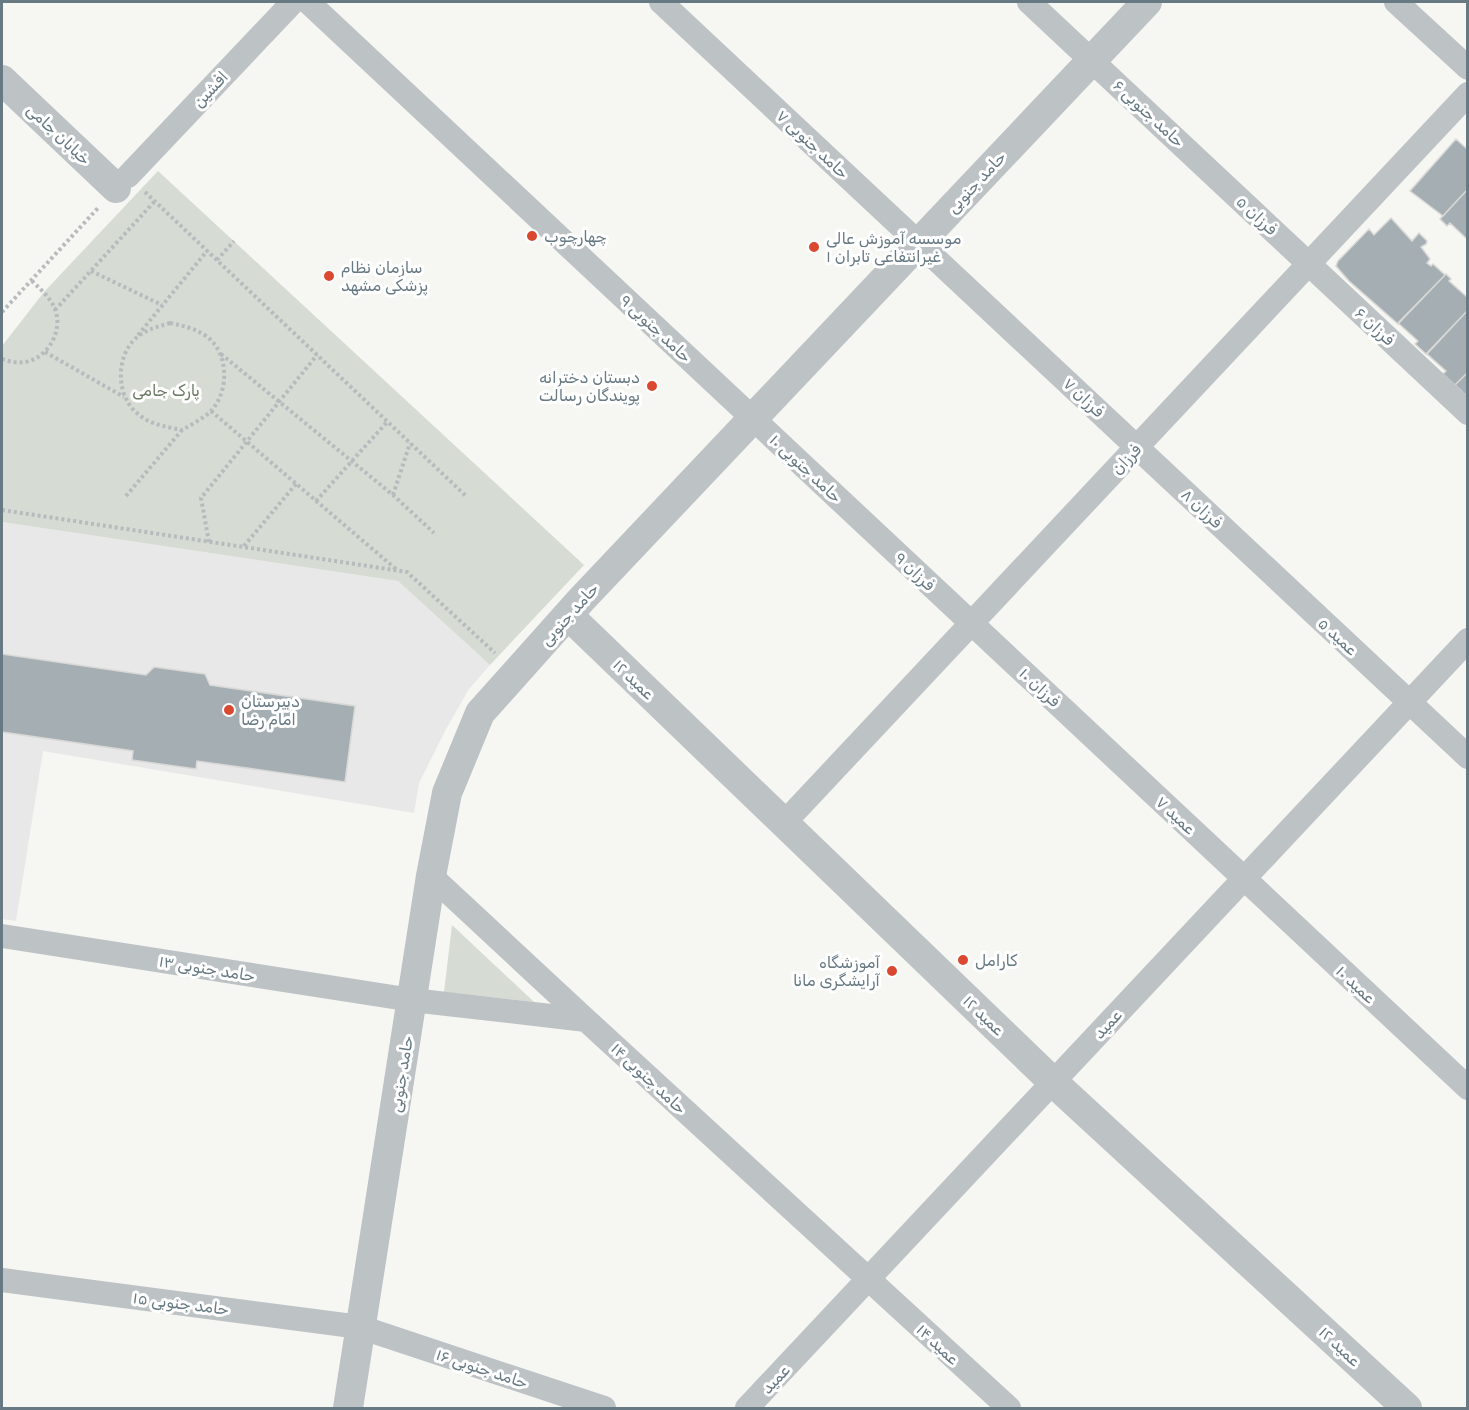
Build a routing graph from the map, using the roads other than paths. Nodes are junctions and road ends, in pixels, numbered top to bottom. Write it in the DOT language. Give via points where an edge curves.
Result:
graph roads {
  1 [pos="293,2"];
  2 [pos="308,2"];
  3 [pos="662,2"];
  4 [pos="1029,2"];
  5 [pos="1147,2"];
  6 [pos="1396,2"];
  7 [pos="1092,60"];
  8 [pos="1467,68"];
  9 [pos="2,80"];
  10 [pos="1467,94"];
  11 [pos="1205,167"];
  12 [pos="122,182"];
  13 [pos="919,243"];
  14 [pos="1308,263"];
  15 [pos="1031,348"];
  16 [pos="1467,413"];
  17 [pos="753,419"];
  18 [pos="1137,447"];
  19 [pos="859,518"];
  20 [pos="1267,569"];
  21 [pos="568,615"];
  22 [pos="971,624"];
  23 [pos="1467,640"];
  24 [pos="1409,703"];
  25 [pos="1108,752"];
  26 [pos="1467,757"];
  27 [pos="784,823"];
  28 [pos="431,876"];
  29 [pos="1244,879"];
  30 [pos="2,936"];
  31 [pos="412,1000"];
  32 [pos="586,1020"];
  33 [pos="1053,1082"];
  34 [pos="1467,1088"];
  35 [pos="868,1279"];
  36 [pos="2,1280"];
  37 [pos="360,1327"];
  38 [pos="348,1408"];
  39 [pos="604,1408"];
  40 [pos="747,1408"];
  41 [pos="1009,1408"];
  42 [pos="1407,1408"];
  1 -- 12 [label="street, افشین"];
  2 -- 17 [label="street, حامد جنوبی ۹"];
  3 -- 13 [label="street, حامد جنوبی ۷"];
  4 -- 7 [label="street, حامد جنوبی ۶"];
  5 -- 7 [label="street, حامد جنوبی"];
  6 -- 8 [label="street"];
  7 -- 11 [label="street, حامد جنوبی ۶"];
  7 -- 13 [label="street, حامد جنوبی"];
  9 -- 12 [label="street, خیابان جامی"];
  10 -- 14 [label="street, فرزان"];
  11 -- 14 [label="street, فرزان ۵"];
  13 -- 15 [label="street, حامد جنوبی ۷"];
  13 -- 17 [label="street, حامد جنوبی"];
  14 -- 16 [label="street, فرزان ۶"];
  14 -- 18 [label="street, فرزان"];
  15 -- 18 [label="street, فرزان ۷"];
  17 -- 19 [label="street, حامد جنوبی ۱۰"];
  17 -- 21 [label="street, حامد جنوبی"];
  18 -- 20 [label="street, فرزان ۸"];
  18 -- 22 [label="street, فرزان"];
  19 -- 22 [label="street, فرزان ۹"];
  20 -- 24 [label="street, عمید ۵"];
  21 -- 27 [label="street, عمید ۱۲"];
  21 -- 28 [label="street, حامد جنوبی" via="480,713 447,793"];
  22 -- 25 [label="street, فرزان ۱۰"];
  22 -- 27 [label="street, فرزان"];
  23 -- 24 [label="street, عمید"];
  24 -- 26 [label="street, عمید ۵"];
  24 -- 29 [label="street, عمید"];
  25 -- 29 [label="street, عمید ۷"];
  27 -- 33 [label="street, عمید ۱۲"];
  28 -- 31 [label="street, حامد جنوبی"];
  28 -- 32 [label="street, حامد جنوبی ۱۴"];
  29 -- 33 [label="street, عمید"];
  29 -- 34 [label="street, عمید ۱۰"];
  30 -- 31 [label="street, حامد جنوبی ۱۳"];
  31 -- 32 [label="street, حامد جنوبی ۱۳"];
  31 -- 37 [label="street, حامد جنوبی"];
  32 -- 35 [label="street, حامد جنوبی ۱۴"];
  33 -- 35 [label="street, عمید"];
  33 -- 42 [label="street, عمید ۱۲"];
  35 -- 40 [label="street, عمید"];
  35 -- 41 [label="street, عمید ۱۴"];
  36 -- 37 [label="street, حامد جنوبی ۱۵"];
  37 -- 38 [label="street, حامد جنوبی"];
  37 -- 39 [label="street, حامد جنوبی ۱۶"];
}
